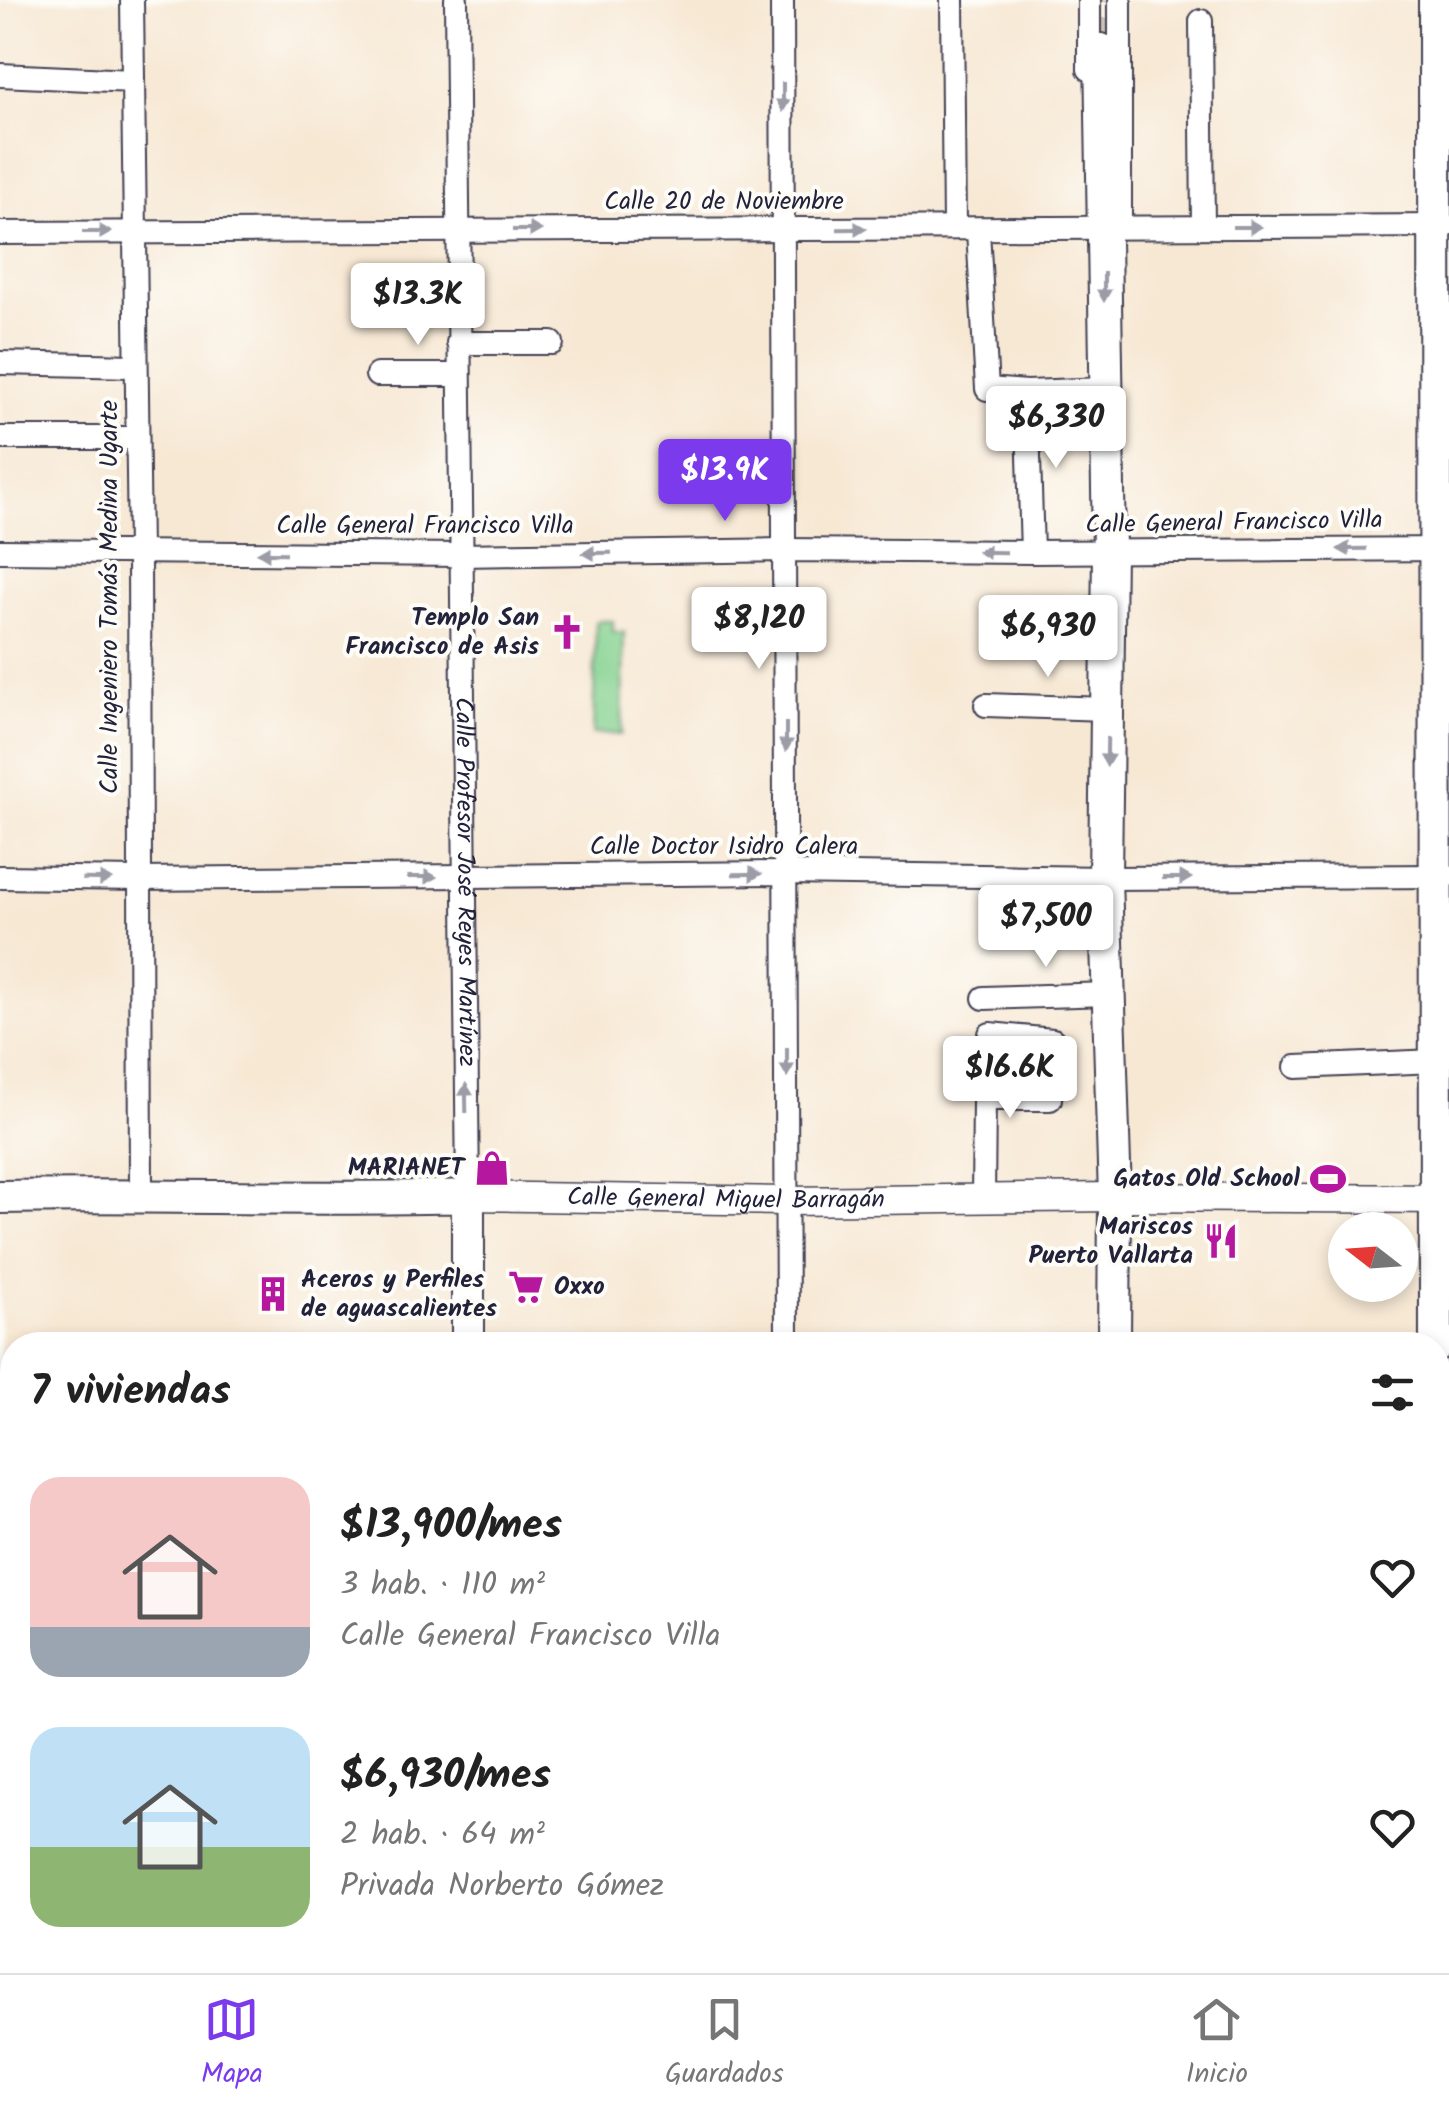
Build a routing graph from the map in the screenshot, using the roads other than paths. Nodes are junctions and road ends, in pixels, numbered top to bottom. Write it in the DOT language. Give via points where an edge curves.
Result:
graph roads {
  1 [pos="132,0"];
  2 [pos="456,0"];
  3 [pos="782,0"];
  4 [pos="952,0"];
  5 [pos="1089,0"];
  6 [pos="1120,0"];
  7 [pos="1434,0"];
  8 [pos="1201,21"];
  9 [pos="1100,50"];
  10 [pos="0,74"];
  11 [pos="133,80"];
  12 [pos="1442,226"];
  13 [pos="1105,227"];
  14 [pos="1203,227"];
  15 [pos="966,229"];
  16 [pos="458,230"];
  17 [pos="784,230"];
  18 [pos="0,232"];
  19 [pos="135,232"];
  20 [pos="458,342"];
  21 [pos="552,343"];
  22 [pos="0,364"];
  23 [pos="136,366"];
  24 [pos="377,374"];
  25 [pos="458,374"];
  26 [pos="1105,390"];
  27 [pos="1027,392"];
  28 [pos="0,438"];
  29 [pos="136,438"];
  30 [pos="1442,549"];
  31 [pos="785,550"];
  32 [pos="0,552"];
  33 [pos="140,552"];
  34 [pos="1032,552"];
  35 [pos="1109,552"];
  36 [pos="460,556"];
  37 [pos="986,705"];
  38 [pos="1107,708"];
  39 [pos="786,873"];
  40 [pos="462,876"];
  41 [pos="1442,876"];
  42 [pos="0,877"];
  43 [pos="1106,878"];
  44 [pos="139,879"];
  45 [pos="1109,994"];
  46 [pos="984,998"];
  47 [pos="1436,1061"];
  48 [pos="1296,1068"];
  49 [pos="984,1098"];
  50 [pos="141,1194"];
  51 [pos="0,1196"];
  52 [pos="468,1196"];
  53 [pos="1115,1196"];
  54 [pos="983,1199"];
  55 [pos="1442,1199"];
  56 [pos="788,1201"];
  57 [pos="468,1332"];
  58 [pos="787,1332"];
  59 [pos="1114,1332"];
  60 [pos="1437,1332"];
  1 -- 11 [label="street, Calle Ingeniero Tomás Medina Ugarte"];
  2 -- 16 [label="street, Calle Profesor José Reyes Martínez"];
  3 -- 17 [label="street, one-way"];
  4 -- 15 [label="street"];
  5 -- 13 [label="street"];
  6 -- 13 [label="street"];
  7 -- 12 [label="main road"];
  8 -- 14 [label="street"];
  9 -- 13 [label="main road"];
  10 -- 11 [label="street"];
  11 -- 19 [label="street, Calle Ingeniero Tomás Medina Ugarte"];
  14 -- 12 [label="street, Calle 20 de Noviembre, one-way"];
  12 -- 30 [label="main road"];
  13 -- 14 [label="street, Calle 20 de Noviembre"];
  13 -- 15 [label="street, Calle 20 de Noviembre"];
  13 -- 26 [label="main road, one-way"];
  17 -- 15 [label="street, Calle 20 de Noviembre, one-way"];
  15 -- 27 [label="street" via="984,384 993,392"];
  16 -- 17 [label="street, Calle 20 de Noviembre, one-way"];
  16 -- 19 [label="street, Calle 20 de Noviembre"];
  16 -- 20 [label="street, Calle Profesor José Reyes Martínez"];
  17 -- 31 [label="street"];
  18 -- 19 [label="street, Calle 20 de Noviembre, one-way"];
  19 -- 23 [label="street, Calle Ingeniero Tomás Medina Ugarte"];
  20 -- 21 [label="street"];
  20 -- 25 [label="street, Calle Profesor José Reyes Martínez"];
  22 -- 23 [label="street"];
  23 -- 29 [label="street, Calle Ingeniero Tomás Medina Ugarte"];
  24 -- 25 [label="street"];
  25 -- 36 [label="street, Calle Profesor José Reyes Martínez"];
  26 -- 27 [label="street"];
  26 -- 35 [label="main road"];
  27 -- 34 [label="street"];
  28 -- 29 [label="street"];
  29 -- 33 [label="street, Calle Ingeniero Tomás Medina Ugarte"];
  30 -- 35 [label="street, Calle General Francisco Villa, one-way"];
  30 -- 41 [label="main road"];
  34 -- 31 [label="street, Calle General Francisco Villa, one-way"];
  31 -- 36 [label="street, Calle General Francisco Villa, one-way"];
  31 -- 39 [label="street, one-way"];
  32 -- 33 [label="street, Calle General Francisco Villa"];
  36 -- 33 [label="street, Calle General Francisco Villa, one-way"];
  33 -- 44 [label="street, Calle Ingeniero Tomás Medina Ugarte"];
  34 -- 35 [label="street, Calle General Francisco Villa"];
  35 -- 38 [label="main road"];
  36 -- 40 [label="street, Calle Profesor José Reyes Martínez"];
  37 -- 38 [label="street"];
  38 -- 43 [label="main road, one-way"];
  40 -- 39 [label="street, Calle Doctor Isidro Calera, one-way"];
  39 -- 43 [label="street, Calle Doctor Isidro Calera"];
  39 -- 56 [label="street, one-way"];
  44 -- 40 [label="street, Calle Doctor Isidro Calera, one-way"];
  52 -- 40 [label="street, Calle Profesor José Reyes Martínez, one-way"];
  43 -- 41 [label="street, Calle Doctor Isidro Calera, one-way"];
  41 -- 47 [label="main road"];
  42 -- 44 [label="street, Calle Doctor Isidro Calera, one-way"];
  43 -- 45 [label="main road"];
  44 -- 50 [label="street, Calle Ingeniero Tomás Medina Ugarte"];
  45 -- 46 [label="street"];
  45 -- 53 [label="main road"];
  47 -- 48 [label="street"];
  47 -- 55 [label="main road"];
  49 -- 54 [label="street"];
  50 -- 51 [label="main road, Calle General Miguel Barragán"];
  50 -- 52 [label="main road, Calle General Miguel Barragán"];
  52 -- 56 [label="street, Calle General Miguel Barragán"];
  52 -- 57 [label="main road, Calle Profesor José Reyes Martínez"];
  53 -- 54 [label="street, Calle General Miguel Barragán"];
  53 -- 55 [label="street, Calle General Miguel Barragán"];
  53 -- 59 [label="main road"];
  54 -- 56 [label="street, Calle General Miguel Barragán"];
  55 -- 60 [label="main road"];
  56 -- 58 [label="street"];
}
